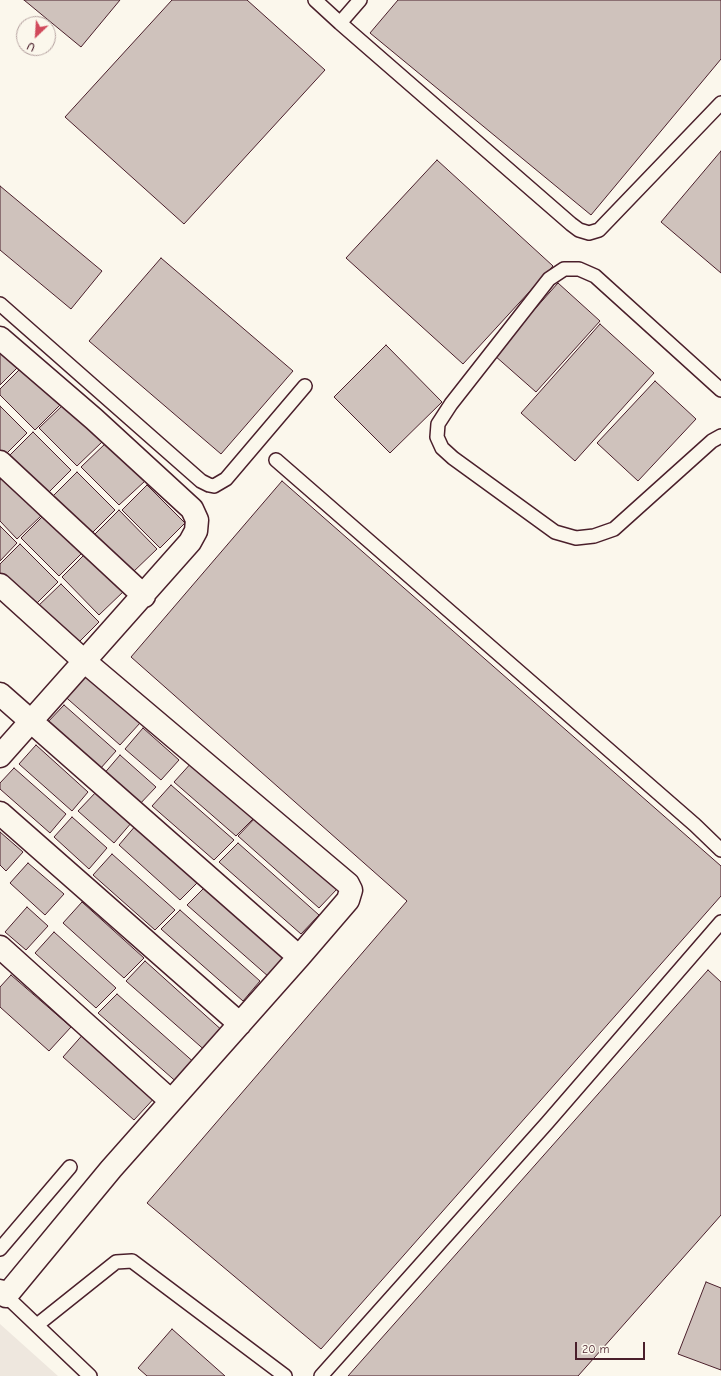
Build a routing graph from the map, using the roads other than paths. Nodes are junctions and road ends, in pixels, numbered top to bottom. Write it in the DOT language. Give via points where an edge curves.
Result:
graph roads {
  1 [pos="315,0"];
  2 [pos="360,0"];
  3 [pos="340,23"];
  4 [pos="721,103"];
  5 [pos="0,304"];
  6 [pos="0,338"];
  7 [pos="305,386"];
  8 [pos="721,390"];
  9 [pos="721,436"];
  10 [pos="276,460"];
  11 [pos="0,462"];
  12 [pos="0,585"];
  13 [pos="144,596"];
  14 [pos="83,660"];
  15 [pos="0,694"];
  16 [pos="31,721"];
  17 [pos="0,756"];
  18 [pos="0,813"];
  19 [pos="721,850"];
  20 [pos="721,922"];
  21 [pos="0,947"];
  22 [pos="299,957"];
  23 [pos="240,1024"];
  24 [pos="171,1101"];
  25 [pos="70,1167"];
  26 [pos="2,1242"];
  27 [pos="3,1294"];
  28 [pos="37,1325"];
  29 [pos="90,1376"];
  30 [pos="285,1376"];
  31 [pos="320,1376"];
  1 -- 3 [label="lane"];
  2 -- 3 [label="lane"];
  3 -- 4 [label="lane" via="571,224 589,233 599,230"];
  5 -- 7 [label="lane" via="209,485 214,486 226,479"];
  6 -- 13 [label="street" via="94,419 192,509 197,520 196,531 190,542"];
  8 -- 9 [label="lane" via="594,276 579,269 564,269 549,279 451,404 438,424 437,437 442,448 453,458 555,532 576,538 594,536 614,528 712,441"];
  10 -- 19 [label="lane"];
  11 -- 13 [label="street"];
  12 -- 14 [label="street"];
  13 -- 14 [label="street"];
  14 -- 16 [label="street"];
  14 -- 22 [label="street" via="348,884 351,890 348,900"];
  15 -- 16 [label="street"];
  16 -- 17 [label="street"];
  16 -- 22 [label="street"];
  18 -- 23 [label="street"];
  20 -- 31 [label="lane" via="542,1129"];
  21 -- 24 [label="street"];
  22 -- 23 [label="street"];
  23 -- 24 [label="street"];
  24 -- 27 [label="street"];
  25 -- 26 [label="lane"];
  27 -- 28 [label="lane"];
  28 -- 29 [label="lane"];
  28 -- 30 [label="lane" via="116,1262 132,1261"];
}
